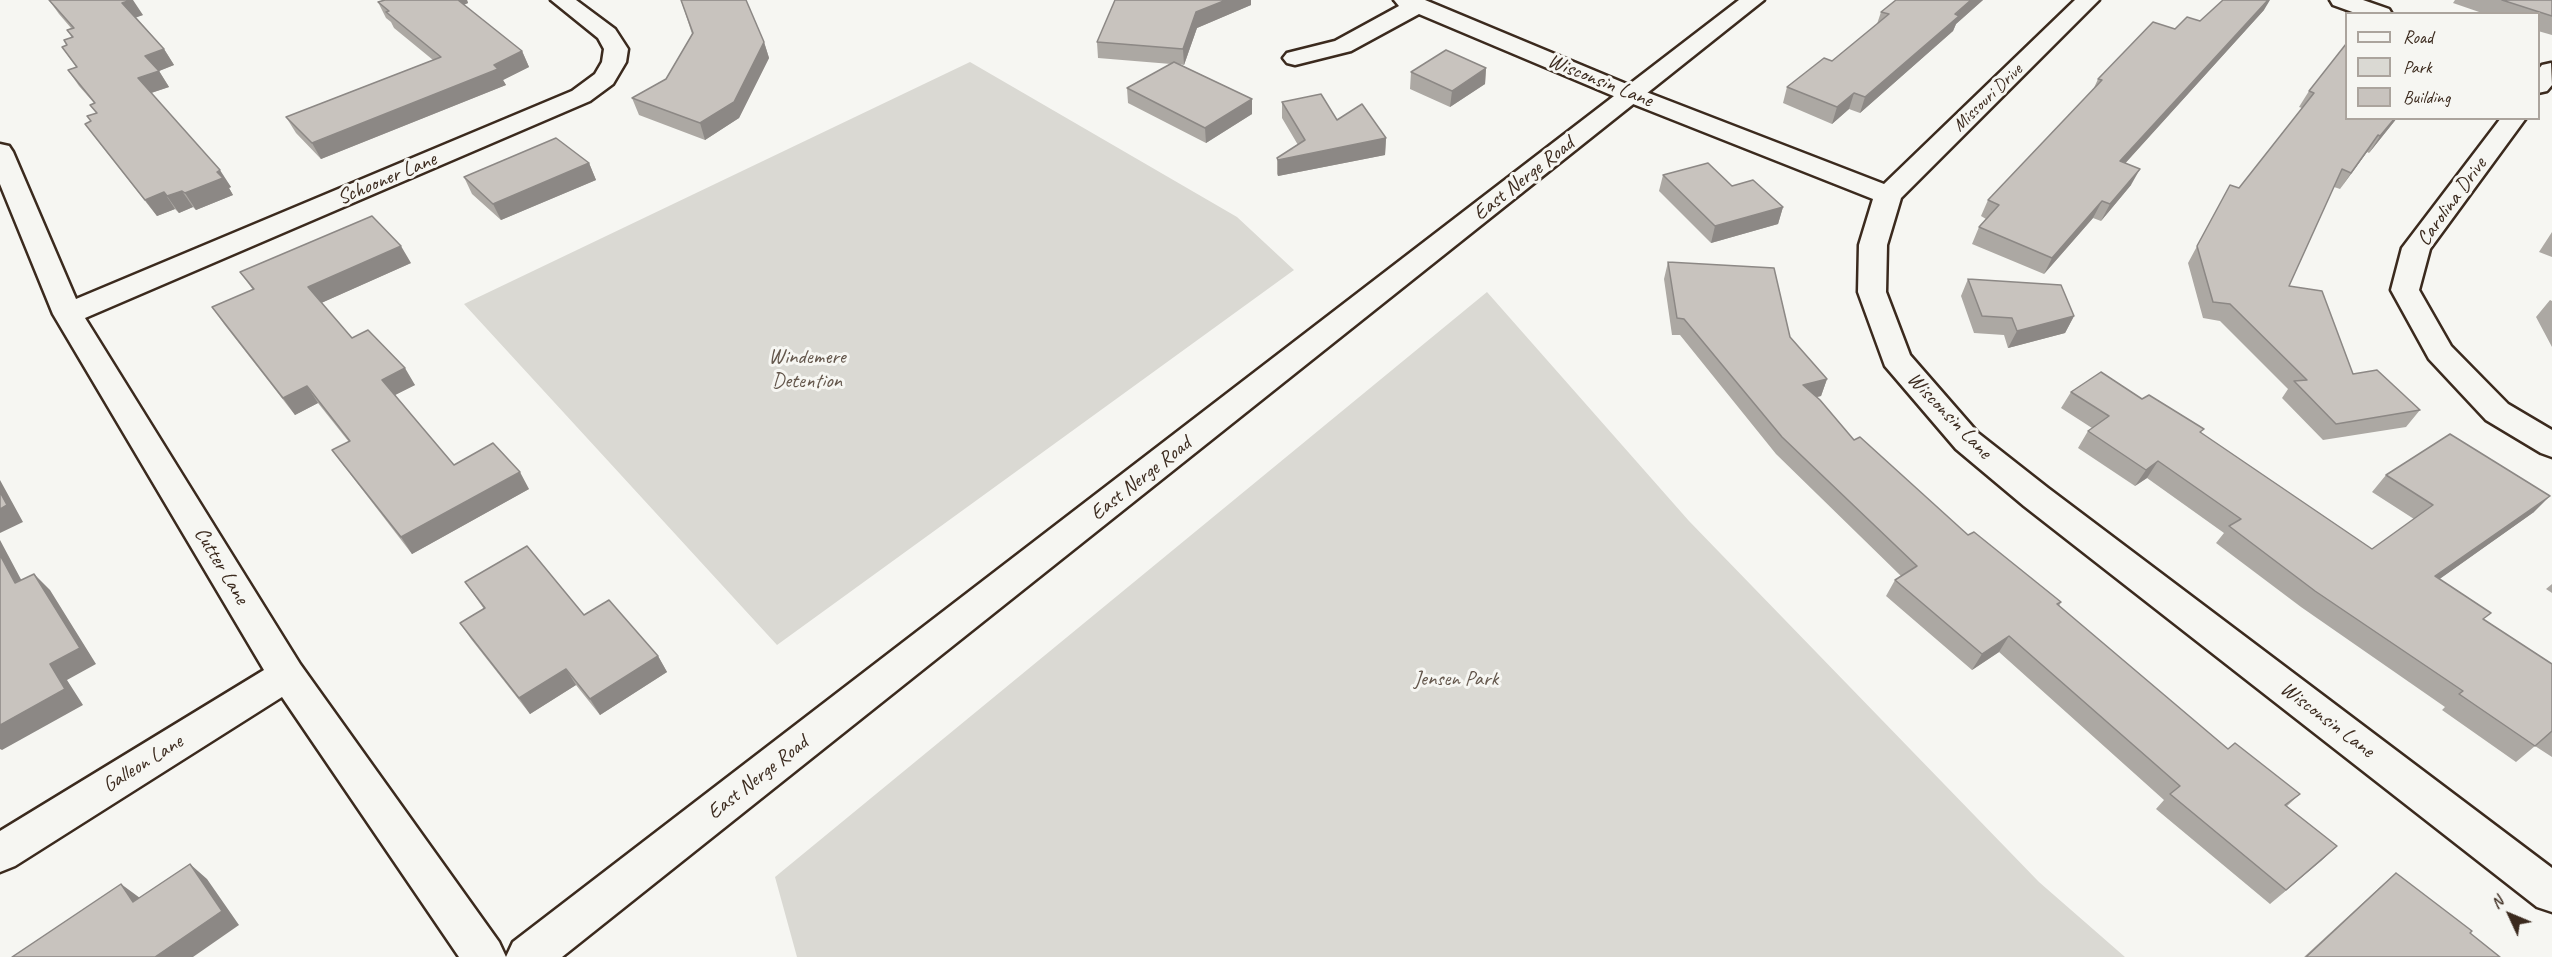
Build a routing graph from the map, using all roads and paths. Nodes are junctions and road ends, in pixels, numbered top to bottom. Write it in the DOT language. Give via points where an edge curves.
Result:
graph roads {
  1 [pos="562,0"];
  2 [pos="1753,0"];
  3 [pos="2088,0"];
  4 [pos="2341,0"];
  5 [pos="1410,3"];
  6 [pos="2375,12"];
  7 [pos="1295,58"];
  8 [pos="1632,95"];
  9 [pos="2512,120"];
  10 [pos="0,152"];
  11 [pos="1888,195"];
  12 [pos="68,314"];
  13 [pos="2552,445"];
  14 [pos="287,675"];
  15 [pos="0,853"];
  16 [pos="2552,893"];
  17 [pos="484,957"];
  18 [pos="528,957"];
  1 -- 12 [label="street, Schooner Lane" via="607,34 616,49 604,79 580,96"];
  2 -- 8 [label="street, East Nerge Road"];
  3 -- 11 [label="street, Missouri Drive"];
  4 -- 6 [label="street"];
  5 -- 7 [label="street" via="1343,46"];
  5 -- 8 [label="street, Wisconsin Lane"];
  8 -- 11 [label="street, Wisconsin Lane"];
  8 -- 18 [label="street, East Nerge Road"];
  9 -- 13 [label="street, Carolina Drive" via="2416,248 2405,290 2440,352 2498,412"];
  10 -- 12 [label="street, Cutter Lane"];
  11 -- 16 [label="street, Wisconsin Lane" via="1874,245 1872,292 1896,359 1967,441"];
  12 -- 14 [label="street, Cutter Lane"];
  14 -- 15 [label="street, Galleon Lane"];
  14 -- 17 [label="street, Cutter Lane"];
}
